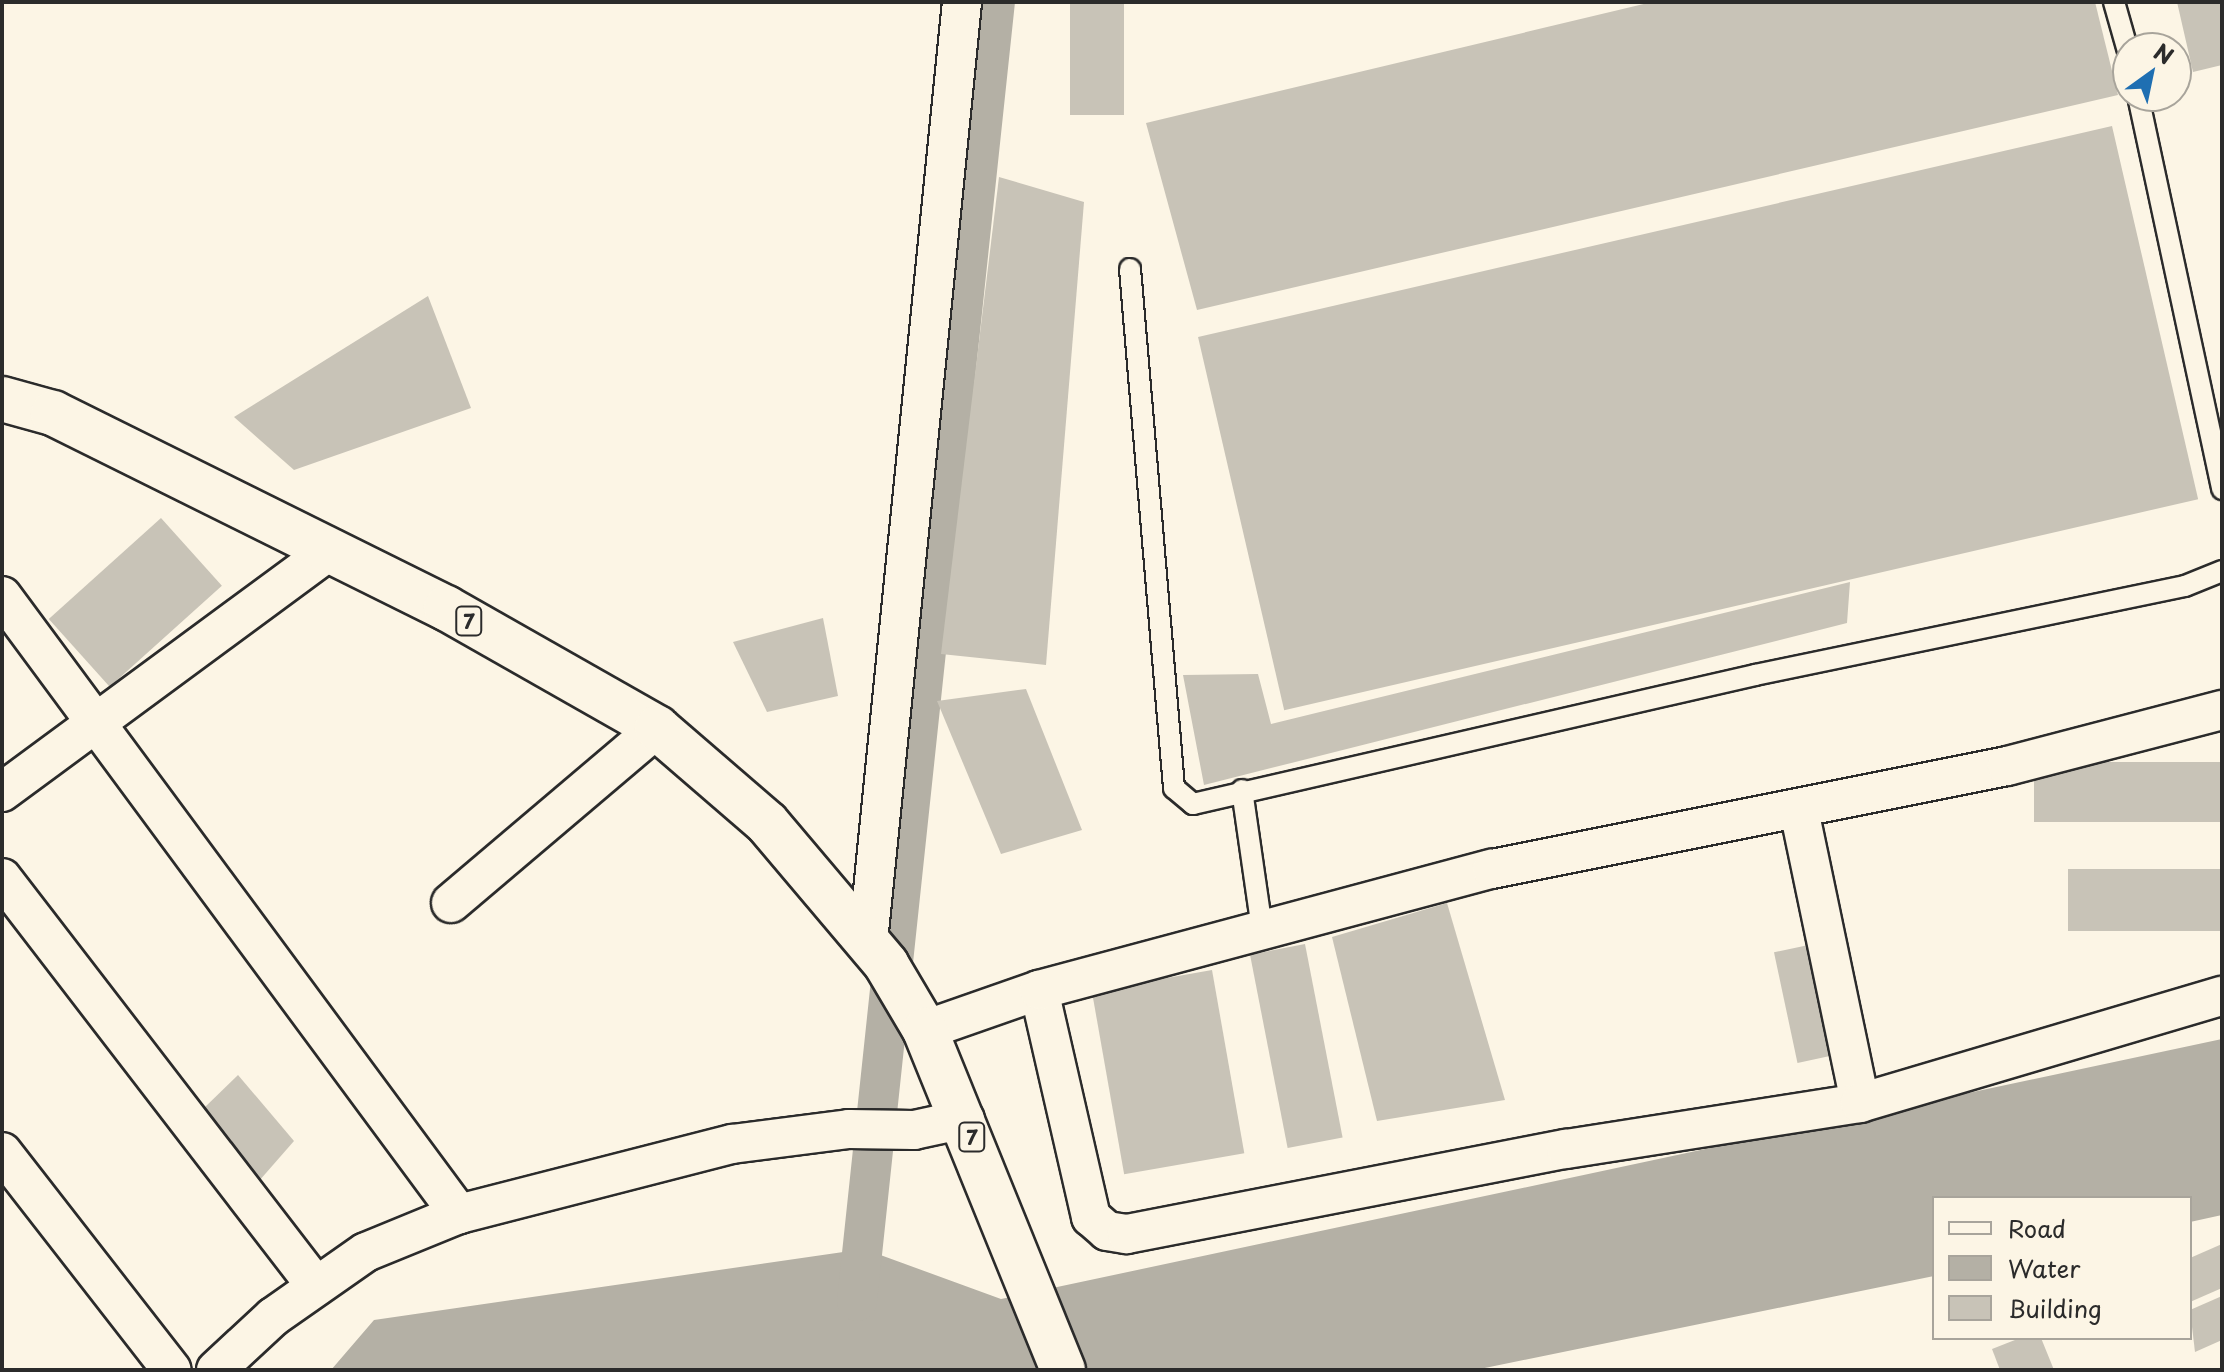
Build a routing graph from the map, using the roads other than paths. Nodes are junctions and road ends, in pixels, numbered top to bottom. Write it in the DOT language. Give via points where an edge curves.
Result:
graph roads {
  1 [pos="962,2"];
  2 [pos="2114,2"];
  3 [pos="2123,32"];
  4 [pos="2141,112"];
  5 [pos="1130,269"];
  6 [pos="2,399"];
  7 [pos="2222,489"];
  8 [pos="332,549"];
  9 [pos="2222,571"];
  10 [pos="2,596"];
  11 [pos="2222,710"];
  12 [pos="91,724"];
  13 [pos="657,728"];
  14 [pos="1242,790"];
  15 [pos="2,792"];
  16 [pos="1799,810"];
  17 [pos="2,878"];
  18 [pos="451,903"];
  19 [pos="1262,929"];
  20 [pos="868,941"];
  21 [pos="1039,990"];
  22 [pos="2222,996"];
  23 [pos="922,1027"];
  24 [pos="1860,1103"];
  25 [pos="965,1119"];
  26 [pos="2,1152"];
  27 [pos="459,1214"];
  28 [pos="316,1286"];
  29 [pos="172,1370"];
  30 [pos="216,1370"];
  31 [pos="1063,1370"];
  1 -- 20 [label="street"];
  2 -- 3 [label="lane"];
  4 -- 7 [label="lane"];
  5 -- 14 [label="lane" via="1174,788 1193,804"];
  6 -- 8 [label="highway, 7" via="53,413"];
  8 -- 12 [label="street"];
  8 -- 13 [label="highway, 7"];
  9 -- 14 [label="lane" via="2185,586"];
  10 -- 12 [label="street"];
  11 -- 16 [label="street" via="2007,766"];
  12 -- 15 [label="street"];
  12 -- 27 [label="street"];
  13 -- 18 [label="street"];
  13 -- 20 [label="highway, 7" via="767,823"];
  14 -- 19 [label="lane"];
  16 -- 19 [label="street" via="1492,869"];
  16 -- 24 [label="street"];
  17 -- 28 [label="street"];
  19 -- 21 [label="street"];
  20 -- 23 [label="highway, 7"];
  21 -- 23 [label="street"];
  21 -- 24 [label="street" via="1091,1217 1107,1231 1127,1234 1566,1149"];
  22 -- 24 [label="street"];
  23 -- 25 [label="highway, 7"];
  25 -- 27 [label="street" via="732,1144"];
  25 -- 31 [label="highway, 7"];
  26 -- 29 [label="street"];
  27 -- 28 [label="street" via="366,1252"];
  28 -- 30 [label="street"];
}
